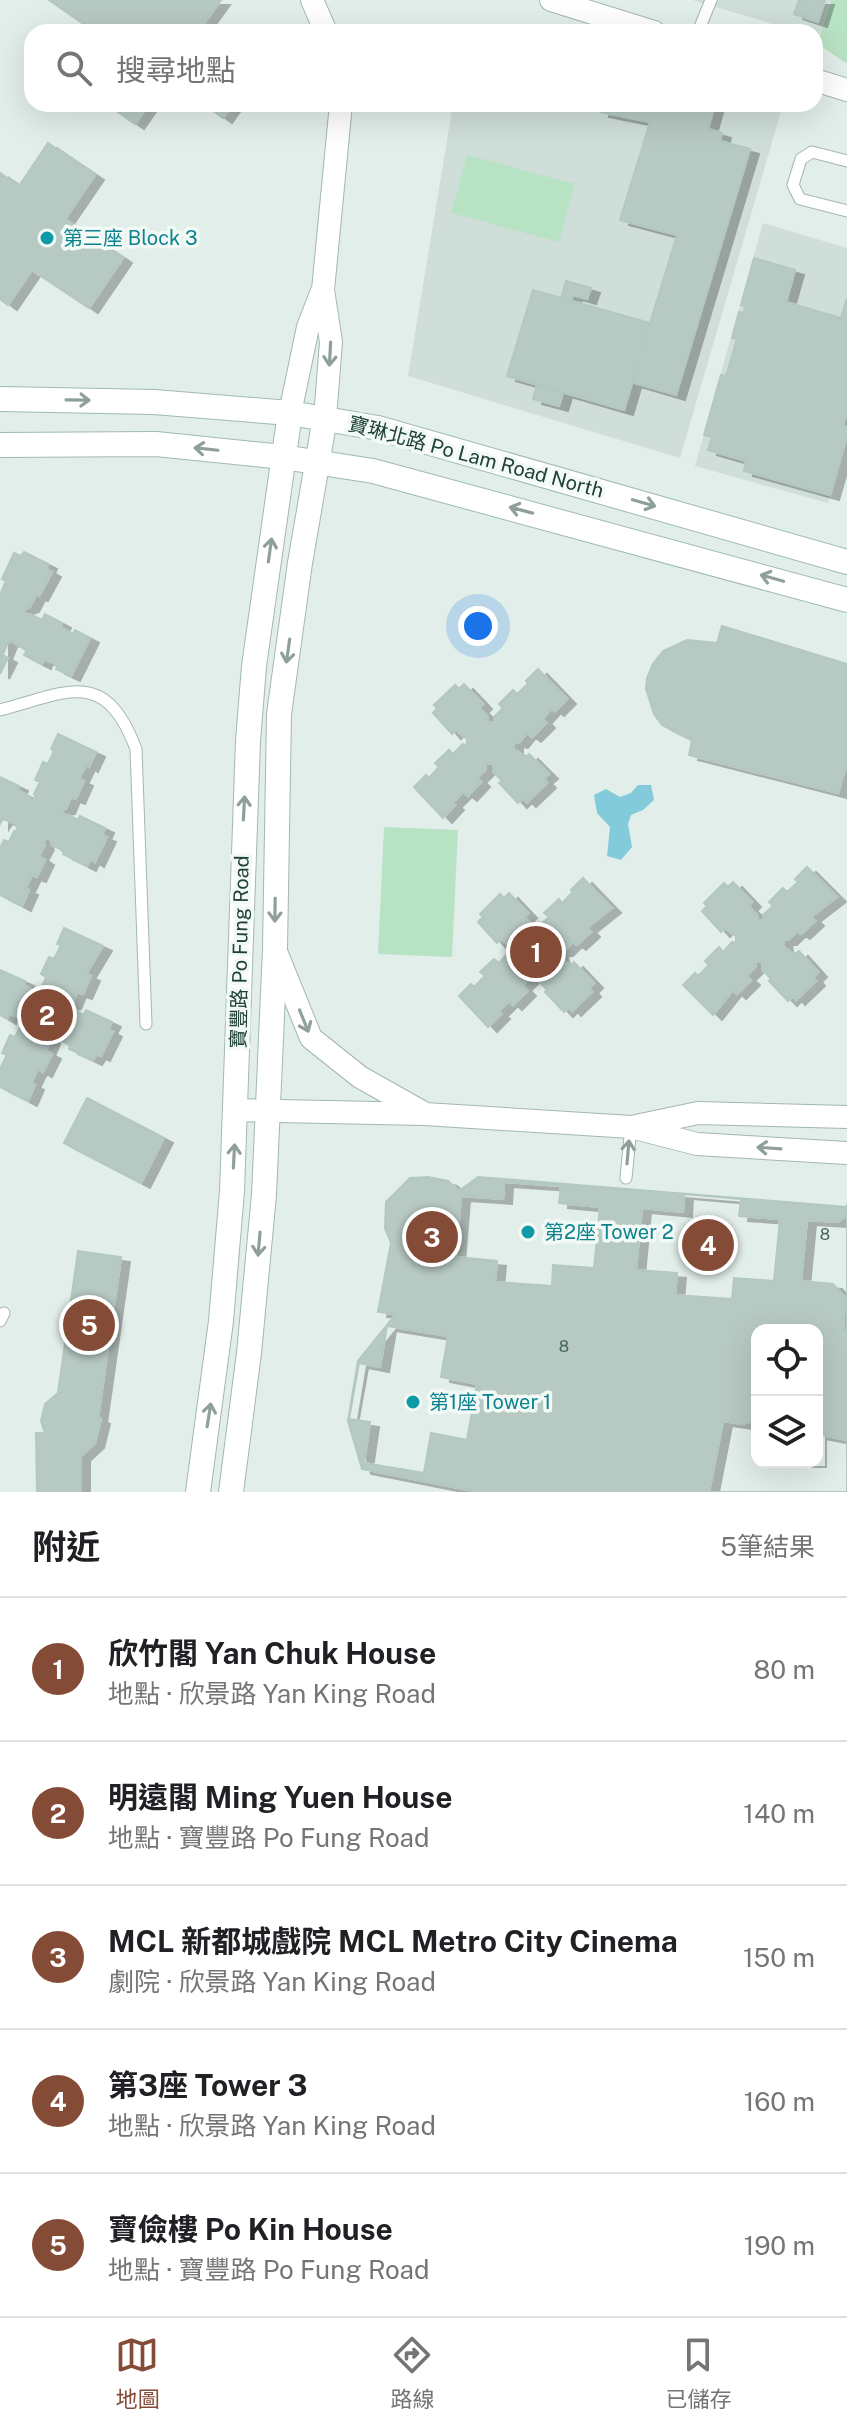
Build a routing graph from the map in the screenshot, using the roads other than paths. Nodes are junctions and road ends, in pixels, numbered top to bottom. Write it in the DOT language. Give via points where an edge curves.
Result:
graph roads {
  1 [pos="312,0"];
  2 [pos="551,0"];
  3 [pos="711,0"];
  4 [pos="322,24"];
  5 [pos="628,24"];
  6 [pos="701,24"];
  7 [pos="823,82"];
  8 [pos="847,90"];
  9 [pos="340,112"];
  10 [pos="847,161"];
  11 [pos="847,211"];
  12 [pos="323,290"];
  13 [pos="0,399"];
  14 [pos="290,413"];
  15 [pos="325,418"];
  16 [pos="0,445"];
  17 [pos="283,457"];
  18 [pos="318,463"];
  19 [pos="847,562"];
  20 [pos="847,600"];
  21 [pos="0,710"];
  22 [pos="275,949"];
  23 [pos="146,1024"];
  24 [pos="236,1110"];
  25 [pos="267,1111"];
  26 [pos="425,1114"];
  27 [pos="847,1117"];
  28 [pos="631,1127"];
  29 [pos="847,1153"];
  30 [pos="626,1178"];
  31 [pos="198,1492"];
  32 [pos="231,1492"];
  1 -- 4 [label="street"];
  2 -- 5 [label="street"];
  3 -- 6 [label="lane"];
  7 -- 8 [label="street"];
  9 -- 12 [label="street"];
  10 -- 11 [label="lane" via="812,152 801,159 793,185 800,199"];
  12 -- 14 [label="street" via="308,327"];
  12 -- 15 [label="street, one-way" via="331,342"];
  13 -- 14 [label="street, 寶琳北路 Po Lam Road North, one-way" via="154,402"];
  14 -- 15 [label="street, 寶琳北路 Po Lam Road North"];
  14 -- 17 [label="street, 寶豐路 Po Fung Road"];
  15 -- 18 [label="street, 寶豐路 Po Fung Road"];
  15 -- 19 [label="street, 寶琳北路 Po Lam Road North, one-way" via="475,454"];
  17 -- 16 [label="street, 寶琳北路 Po Lam Road North, one-way" via="156,444"];
  17 -- 18 [label="street, 寶琳北路 Po Lam Road North"];
  24 -- 17 [label="street, 寶豐路 Po Fung Road, one-way" via="248,741"];
  20 -- 18 [label="street, 寶琳北路 Po Lam Road North, one-way" via="393,475"];
  18 -- 22 [label="street, 寶豐路 Po Fung Road, one-way" via="279,714"];
  21 -- 23 [label="lane" via="74,690 97,694 115,706 126,724 136,749"];
  22 -- 25 [label="street, 寶豐路 Po Fung Road"];
  22 -- 26 [label="street, one-way" via="311,1038 360,1077"];
  24 -- 25 [label="street"];
  31 -- 24 [label="street, 寶豐路 Po Fung Road, one-way" via="221,1321"];
  25 -- 26 [label="street"];
  25 -- 32 [label="street, 寶豐路 Po Fung Road, one-way" via="264,1195"];
  26 -- 28 [label="street"];
  27 -- 28 [label="street" via="698,1113"];
  29 -- 28 [label="street, one-way" via="697,1144"];
  30 -- 28 [label="lane, one-way"];
}
